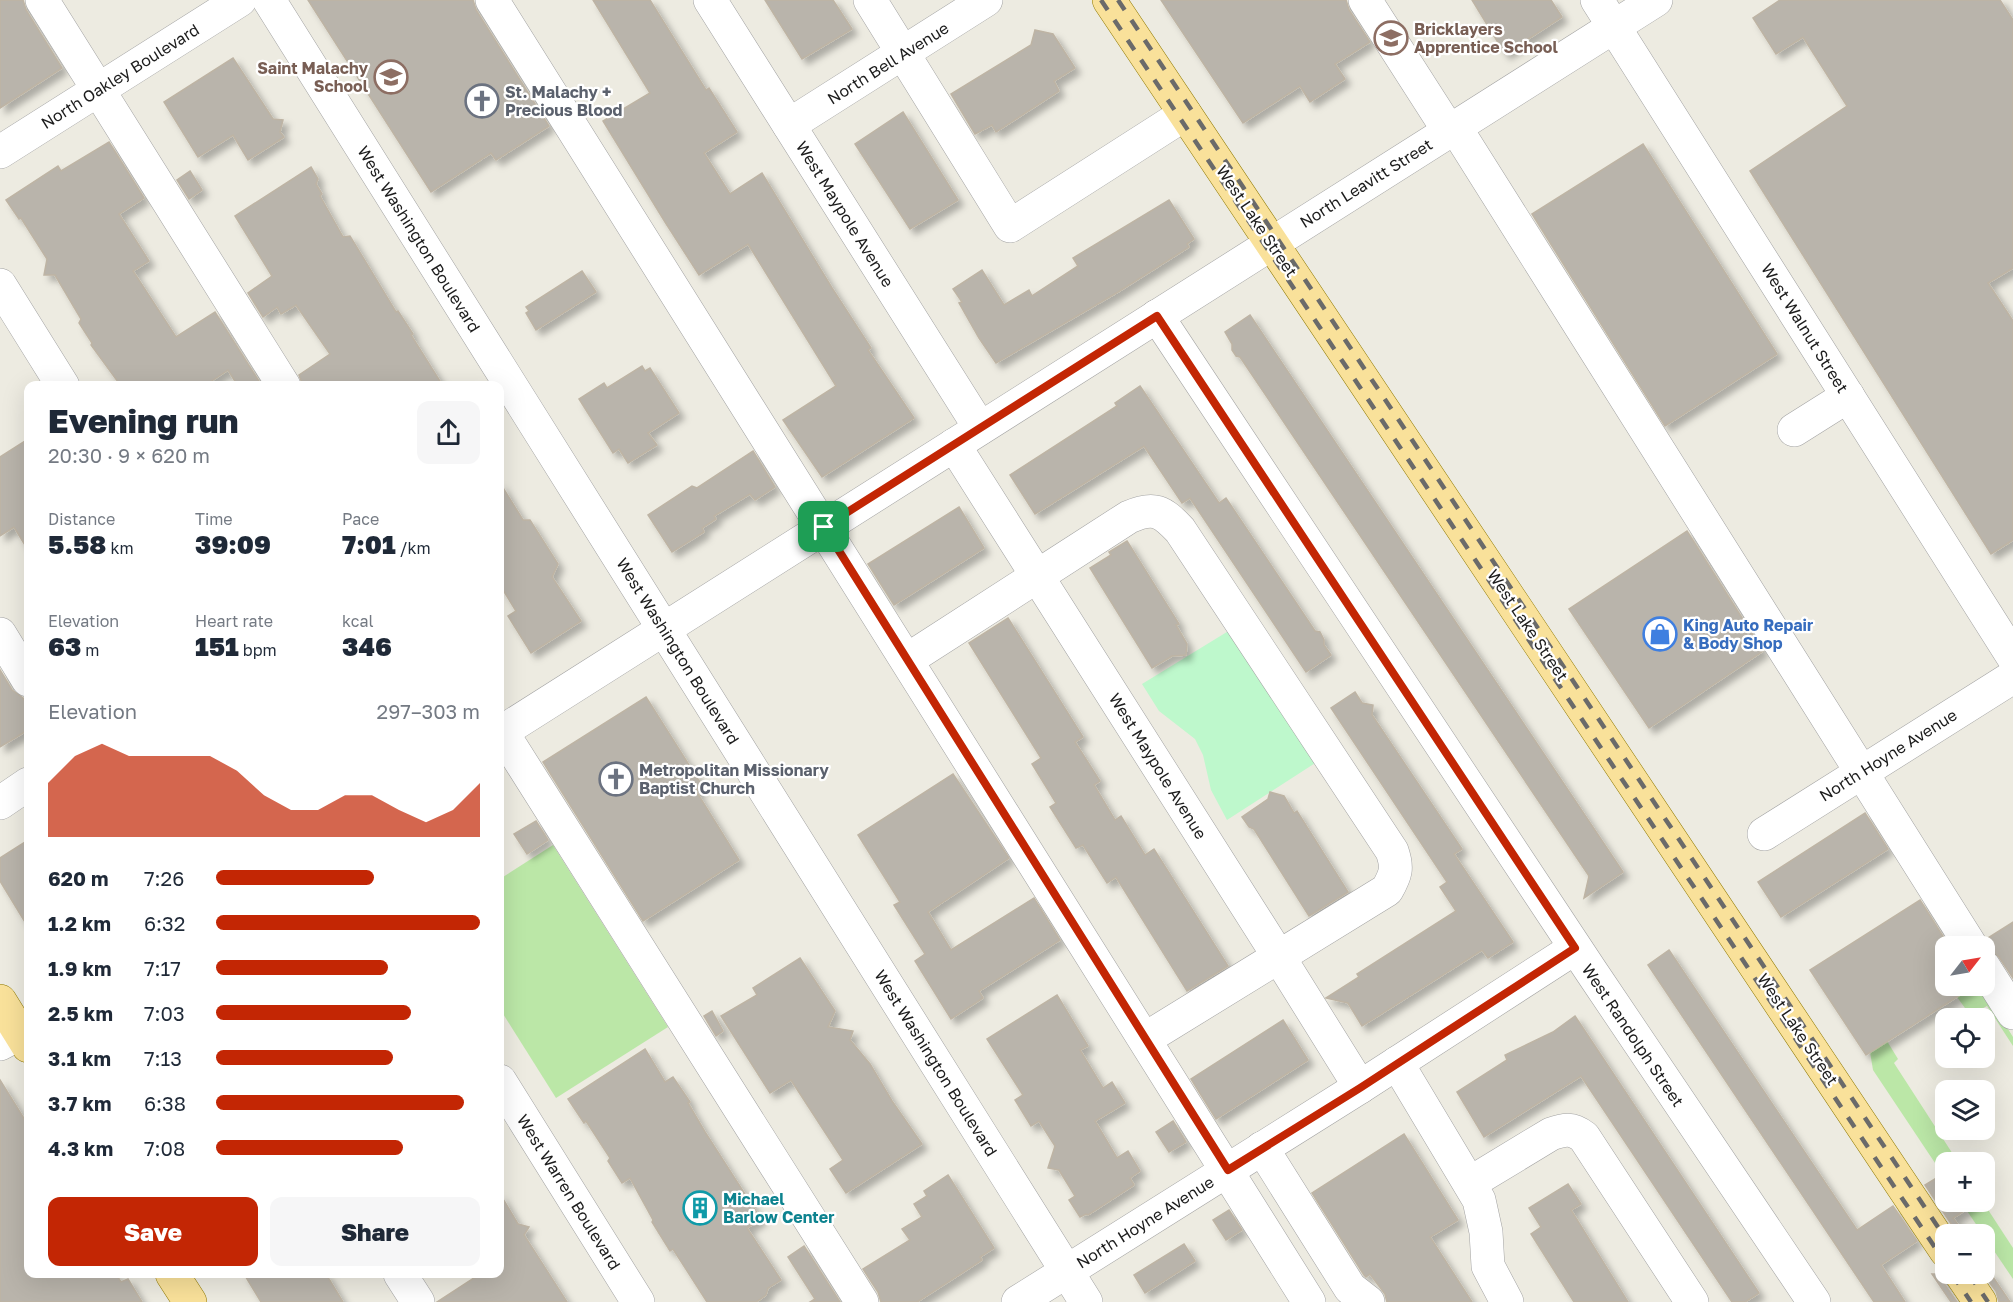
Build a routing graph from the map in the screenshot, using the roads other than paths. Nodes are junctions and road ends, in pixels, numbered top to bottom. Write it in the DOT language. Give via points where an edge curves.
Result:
graph roads {
  1 [pos="42,0"];
  2 [pos="240,0"];
  3 [pos="269,0"];
  4 [pos="492,0"];
  5 [pos="710,0"];
  6 [pos="870,0"];
  7 [pos="986,0"];
  8 [pos="1109,0"];
  9 [pos="1365,0"];
  10 [pos="1656,0"];
  11 [pos="1605,13"];
  12 [pos="902,53"];
  13 [pos="98,90"];
  14 [pos="1185,114"];
  15 [pos="789,125"];
  16 [pos="1452,129"];
  17 [pos="0,152"];
  18 [pos="1272,243"];
  19 [pos="0,285"];
  20 [pos="1157,316"];
  21 [pos="60,381"];
  22 [pos="281,381"];
  23 [pos="1848,396"];
  24 [pos="1794,430"];
  25 [pos="967,436"];
  26 [pos="824,527"];
  27 [pos="1038,577"];
  28 [pos="664,629"];
  29 [pos="2013,657"];
  30 [pos="907,660"];
  31 [pos="2013,677"];
  32 [pos="504,729"];
  33 [pos="504,737"];
  34 [pos="1862,772"];
  35 [pos="24,787"];
  36 [pos="0,803"];
  37 [pos="1764,834"];
  38 [pos="1965,936"];
  39 [pos="1575,948"];
  40 [pos="1279,957"];
  41 [pos="1995,984"];
  42 [pos="0,1001"];
  43 [pos="2013,1012"];
  44 [pos="19,1038"];
  45 [pos="1145,1039"];
  46 [pos="1397,1063"];
  47 [pos="504,1087"];
  48 [pos="1360,1088"];
  49 [pos="1262,1148"];
  50 [pos="1228,1170"];
  51 [pos="1470,1183"];
  52 [pos="1935,1235"];
  53 [pos="1067,1271"];
  54 [pos="175,1278"];
  55 [pos="403,1278"];
  56 [pos="1968,1284"];
  57 [pos="190,1302"];
  58 [pos="418,1302"];
  59 [pos="638,1302"];
  60 [pos="862,1302"];
  61 [pos="1018,1302"];
  62 [pos="1086,1302"];
  63 [pos="1310,1302"];
  64 [pos="1368,1302"];
  65 [pos="1507,1302"];
  66 [pos="1692,1302"];
  67 [pos="1814,1302"];
  68 [pos="1980,1302"];
  1 -- 13 [label="street"];
  2 -- 13 [label="street, North Oakley Boulevard"];
  3 -- 28 [label="street, West Washington Boulevard"];
  4 -- 26 [label="street"];
  5 -- 15 [label="street, West Maypole Avenue"];
  6 -- 12 [label="street"];
  7 -- 12 [label="street, North Bell Avenue"];
  8 -- 14 [label="main road, West Lake Street"];
  9 -- 16 [label="street"];
  10 -- 11 [label="street, North Leavitt Street"];
  11 -- 16 [label="street, North Leavitt Street"];
  11 -- 23 [label="street, West Walnut Street"];
  12 -- 14 [label="street" via="1010,226"];
  12 -- 15 [label="street, North Bell Avenue"];
  13 -- 17 [label="street, North Oakley Boulevard"];
  13 -- 22 [label="street"];
  14 -- 18 [label="main road, West Lake Street"];
  15 -- 25 [label="street, West Maypole Avenue"];
  16 -- 18 [label="street, North Leavitt Street"];
  16 -- 34 [label="street"];
  18 -- 20 [label="street, North Leavitt Street"];
  18 -- 52 [label="main road, West Lake Street"];
  19 -- 21 [label="street"];
  20 -- 25 [label="street, North Leavitt Street"];
  20 -- 39 [label="street, West Randolph Street"];
  23 -- 24 [label="street"];
  23 -- 29 [label="street, West Walnut Street"];
  25 -- 26 [label="street, North Leavitt Street"];
  25 -- 27 [label="street, West Maypole Avenue"];
  26 -- 28 [label="street, North Leavitt Street"];
  26 -- 30 [label="street"];
  27 -- 30 [label="street"];
  27 -- 40 [label="street, West Maypole Avenue"];
  27 -- 40 [label="street" via="1144,510 1167,517 1180,530 1392,850 1396,865 1387,890"];
  28 -- 32 [label="street, North Leavitt Street"];
  28 -- 53 [label="street, West Washington Boulevard"];
  30 -- 45 [label="street"];
  31 -- 34 [label="street, North Hoyne Avenue"];
  33 -- 60 [label="street"];
  34 -- 37 [label="street, North Hoyne Avenue"];
  34 -- 38 [label="street"];
  35 -- 36 [label="street"];
  39 -- 46 [label="street, North Hoyne Avenue"];
  39 -- 67 [label="street, West Randolph Street"];
  40 -- 45 [label="street"];
  40 -- 48 [label="street, West Maypole Avenue"];
  41 -- 43 [label="street"];
  42 -- 44 [label="main road"];
  45 -- 50 [label="street"];
  46 -- 48 [label="street, North Hoyne Avenue"];
  46 -- 51 [label="street"];
  47 -- 59 [label="street, West Warren Boulevard"];
  48 -- 49 [label="street, North Hoyne Avenue"];
  49 -- 50 [label="street, North Hoyne Avenue"];
  49 -- 64 [label="street" via="1350,1288"];
  50 -- 53 [label="street, North Hoyne Avenue"];
  50 -- 63 [label="street"];
  51 -- 65 [label="street" via="1479,1200 1486,1232 1488,1266"];
  51 -- 66 [label="street" via="1551,1134 1573,1130 1584,1137"];
  53 -- 61 [label="street, North Hoyne Avenue"];
  53 -- 62 [label="street, West Washington Boulevard"];
  54 -- 57 [label="main road"];
  55 -- 58 [label="street"];
  56 -- 68 [label="main road"];
}
